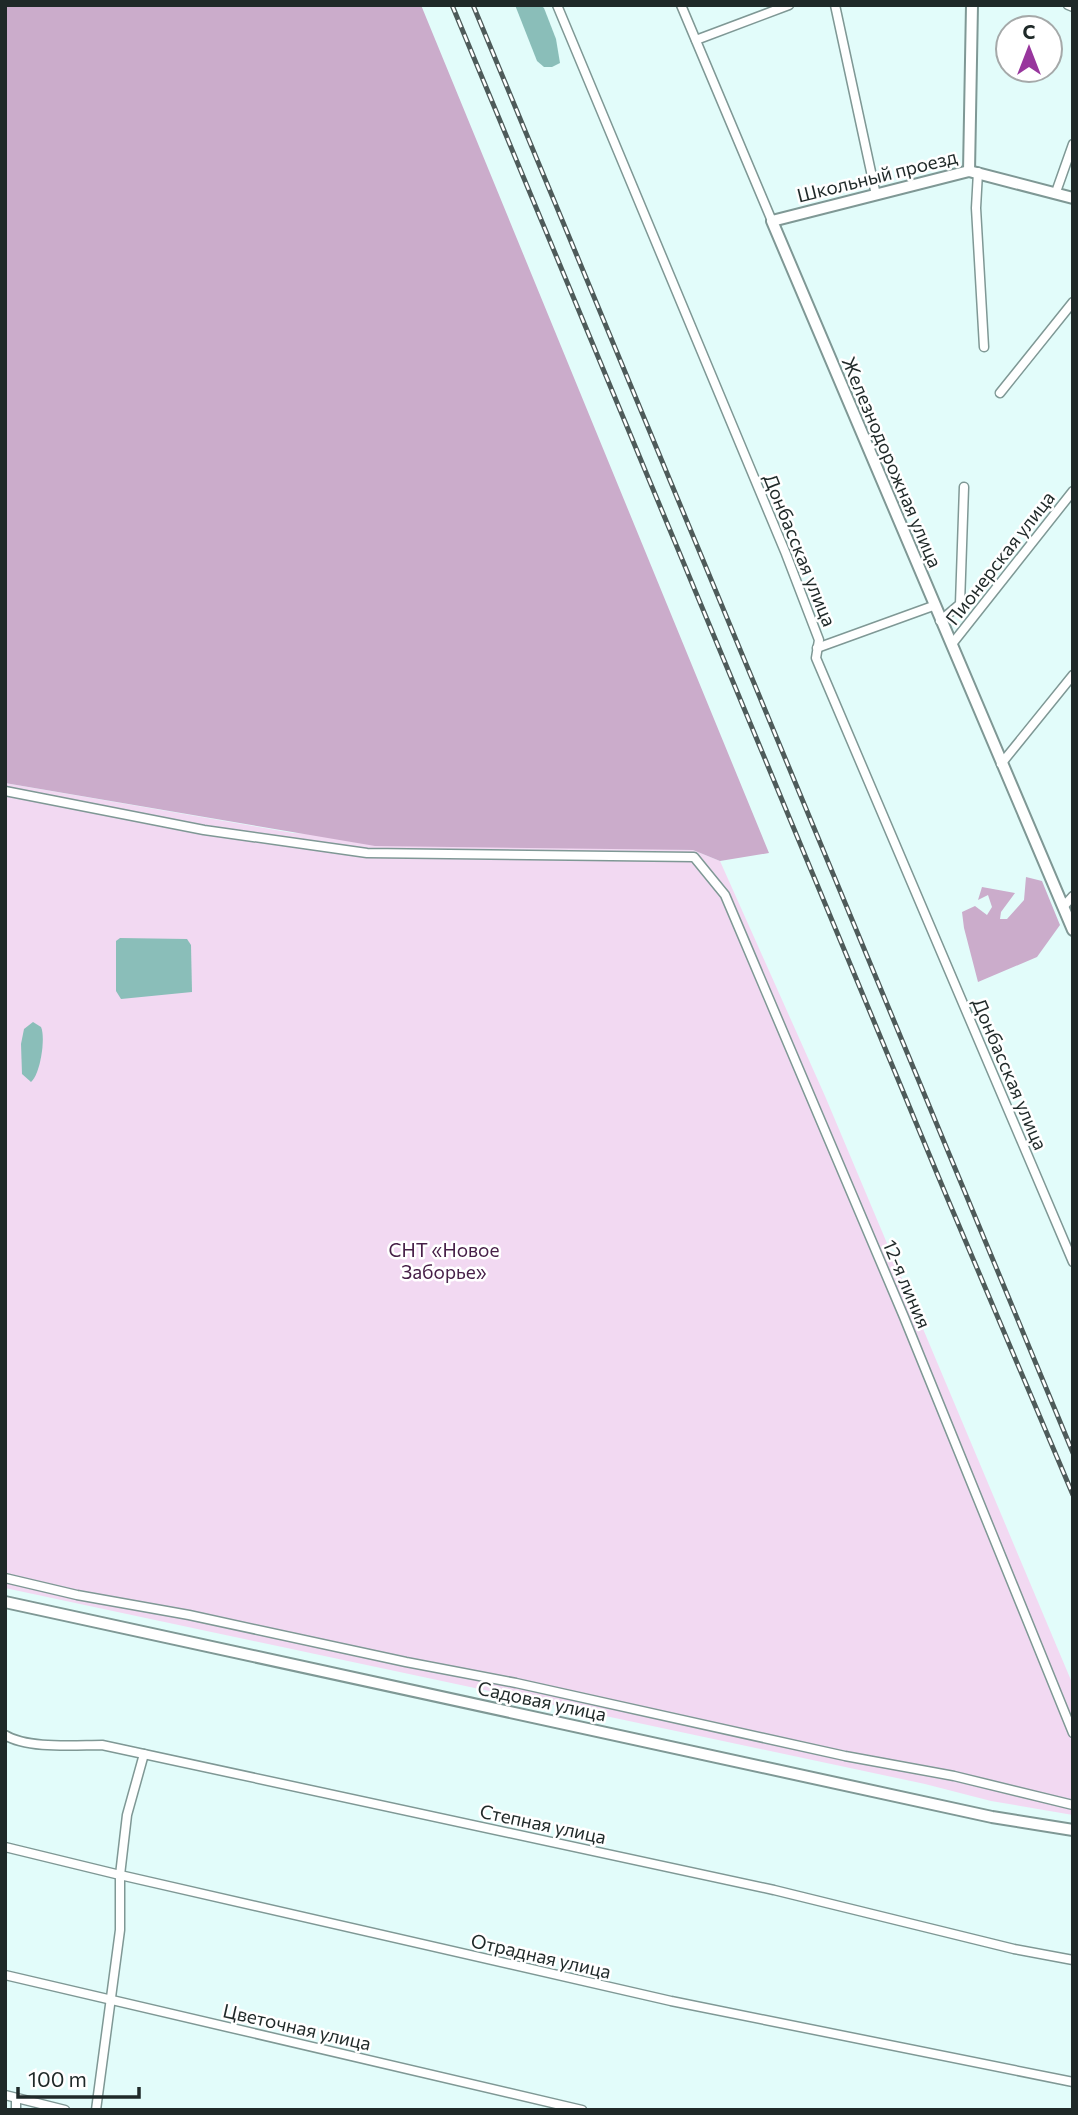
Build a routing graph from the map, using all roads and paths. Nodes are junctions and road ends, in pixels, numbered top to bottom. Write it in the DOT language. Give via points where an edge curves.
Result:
graph roads {
  1 [pos="557,5"];
  2 [pos="681,5"];
  3 [pos="789,5"];
  4 [pos="835,5"];
  5 [pos="972,5"];
  6 [pos="696,40"];
  7 [pos="1073,144"];
  8 [pos="974,171"];
  9 [pos="1056,192"];
  10 [pos="876,195"];
  11 [pos="1073,198"];
  12 [pos="772,220"];
  13 [pos="1073,302"];
  14 [pos="984,346"];
  15 [pos="1000,393"];
  16 [pos="964,487"];
  17 [pos="1073,491"];
  18 [pos="960,604"];
  19 [pos="933,606"];
  20 [pos="972,618"];
  21 [pos="940,621"];
  22 [pos="952,644"];
  23 [pos="817,648"];
  24 [pos="1073,675"];
  25 [pos="1001,764"];
  26 [pos="5,791"];
  27 [pos="1073,896"];
  28 [pos="1063,907"];
  29 [pos="1073,930"];
  30 [pos="1073,1262"];
  31 [pos="5,1577"];
  32 [pos="5,1602"];
  33 [pos="1073,1733"];
  34 [pos="5,1735"];
  35 [pos="145,1754"];
  36 [pos="1073,1805"];
  37 [pos="1073,1830"];
  38 [pos="5,1847"];
  39 [pos="120,1875"];
  40 [pos="1073,1960"];
  41 [pos="5,1975"];
  42 [pos="111,1999"];
  43 [pos="1073,2082"];
  44 [pos="5,2095"];
  45 [pos="16,2099"];
  46 [pos="16,2110"];
  47 [pos="65,2110"];
  48 [pos="96,2110"];
  49 [pos="582,2110"];
  1 -- 23 [label="street, Донбасская улица" via="786,554"];
  2 -- 6 [label="street, Железнодорожная улица"];
  3 -- 6 [label="street"];
  4 -- 10 [label="street"];
  5 -- 8 [label="street"];
  6 -- 12 [label="street, Железнодорожная улица"];
  7 -- 9 [label="street"];
  8 -- 9 [label="street, Школьный проезд"];
  8 -- 10 [label="street, Школьный проезд"];
  8 -- 14 [label="street"];
  9 -- 11 [label="street, Школьный проезд"];
  10 -- 12 [label="street, Школьный проезд"];
  12 -- 19 [label="street, Железнодорожная улица"];
  13 -- 15 [label="street"];
  16 -- 18 [label="street"];
  17 -- 20 [label="street, Пионерская улица"];
  18 -- 20 [label="street"];
  18 -- 21 [label="street"];
  19 -- 21 [label="street, Железнодорожная улица"];
  19 -- 23 [label="street"];
  20 -- 22 [label="street, Пионерская улица"];
  21 -- 22 [label="street, Железнодорожная улица"];
  22 -- 25 [label="street, Железнодорожная улица"];
  23 -- 30 [label="street, Донбасская улица" via="816,658"];
  24 -- 25 [label="street"];
  25 -- 28 [label="street, Железнодорожная улица"];
  26 -- 33 [label="street, 12-я линия" via="204,830 367,853 694,857 725,894"];
  27 -- 28 [label="street"];
  28 -- 29 [label="street, Железнодорожная улица"];
  31 -- 36 [label="street" via="954,1776"];
  32 -- 37 [label="street, Садовая улица" via="992,1817"];
  34 -- 35 [label="street, Степная улица" via="14,1740 102,1745"];
  35 -- 39 [label="street" via="127,1815"];
  35 -- 40 [label="street, Степная улица" via="774,1890"];
  38 -- 39 [label="street, Отрадная улица"];
  39 -- 42 [label="street" via="120,1930"];
  39 -- 43 [label="street, Отрадная улица" via="670,2001"];
  41 -- 42 [label="street, Цветочная улица"];
  42 -- 48 [label="street"];
  42 -- 49 [label="street, Цветочная улица"];
  44 -- 45 [label="street"];
  45 -- 46 [label="street"];
  45 -- 47 [label="street"];
}
